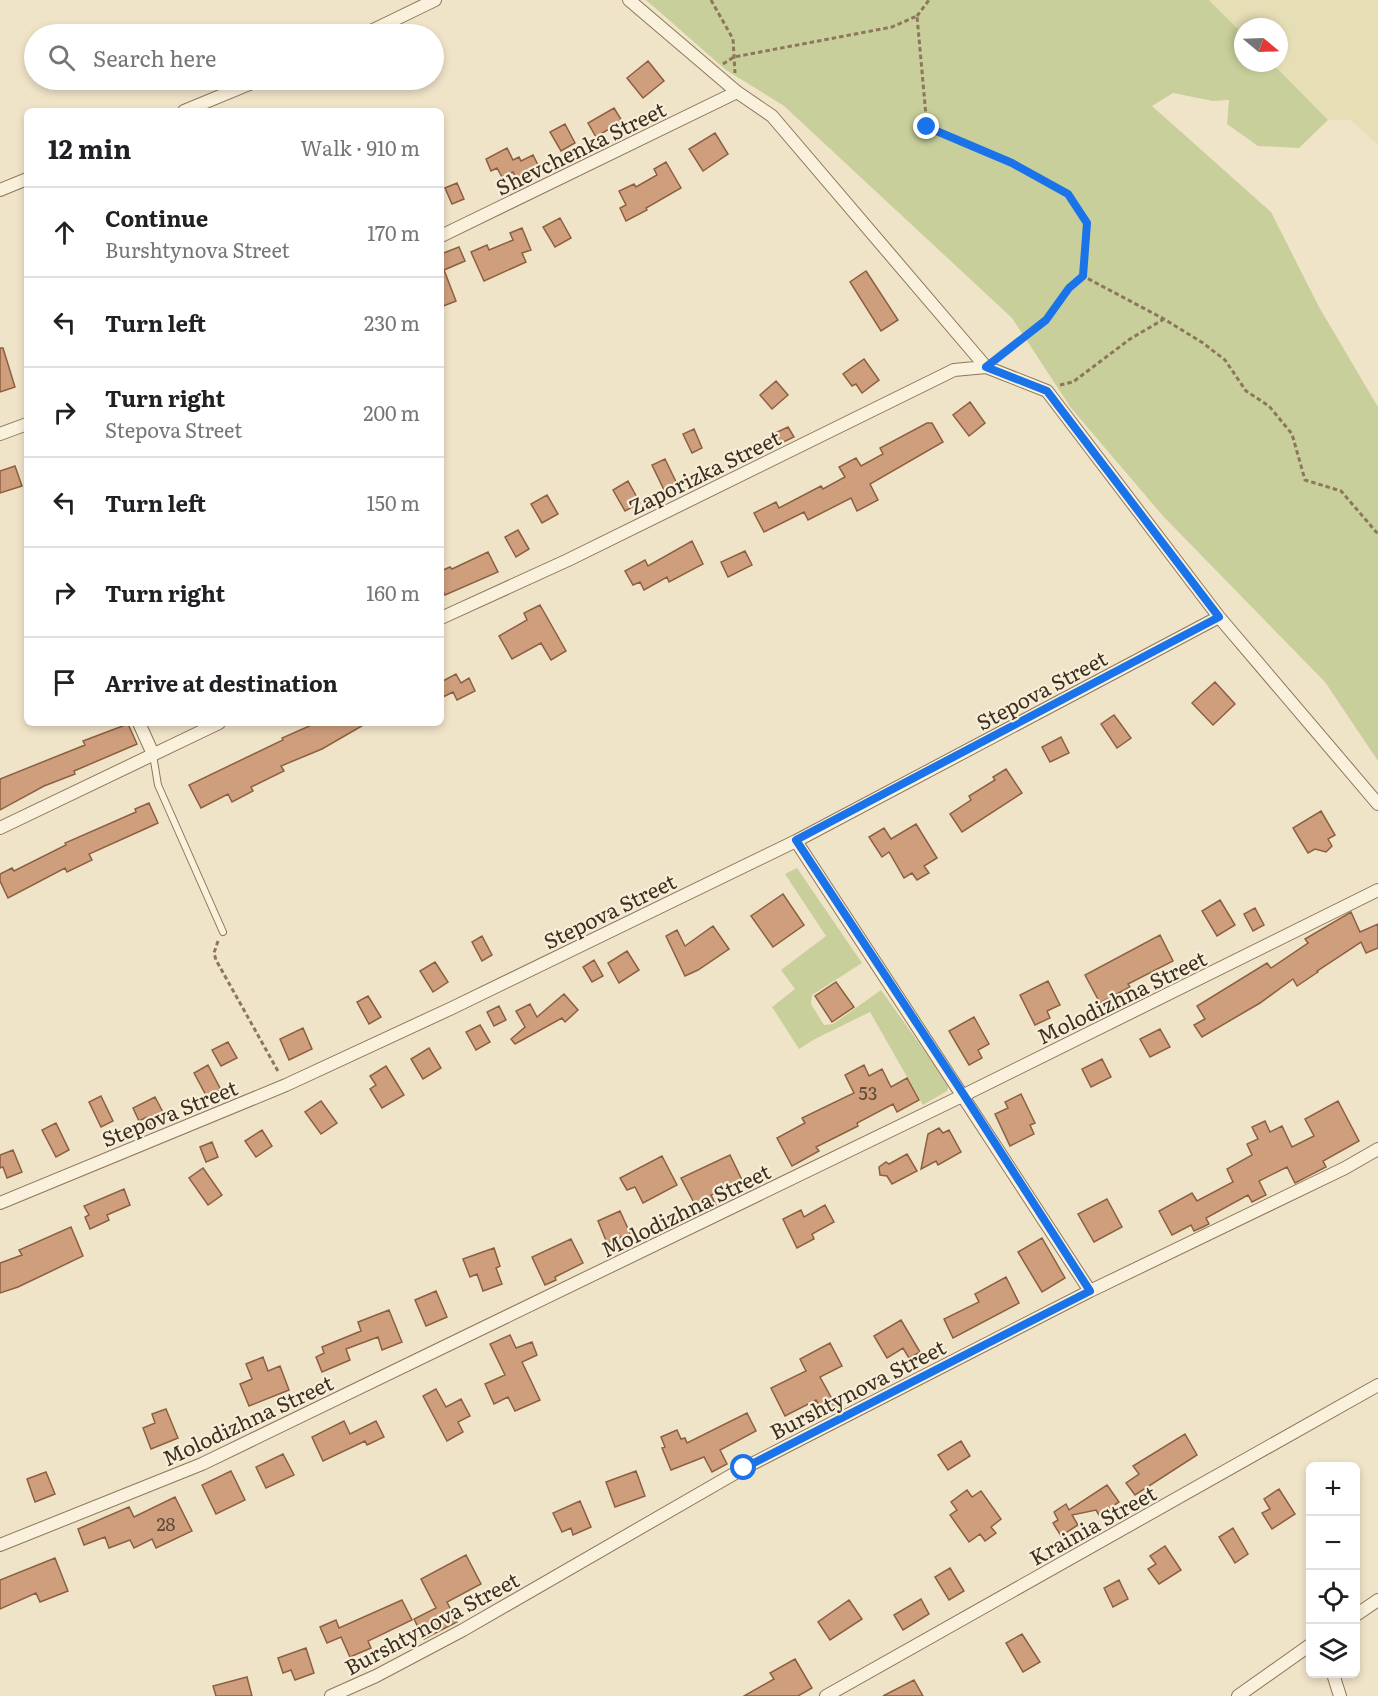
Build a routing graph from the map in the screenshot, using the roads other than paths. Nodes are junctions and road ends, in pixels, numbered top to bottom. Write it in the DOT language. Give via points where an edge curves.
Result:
graph roads {
  1 [pos="435,0"];
  2 [pos="629,0"];
  3 [pos="386,24"];
  4 [pos="235,90"];
  5 [pos="736,92"];
  6 [pos="191,108"];
  7 [pos="24,180"];
  8 [pos="0,190"];
  9 [pos="444,235"];
  10 [pos="986,367"];
  11 [pos="24,425"];
  12 [pos="0,434"];
  13 [pos="444,617"];
  14 [pos="1219,617"];
  15 [pos="140,726"];
  16 [pos="213,726"];
  17 [pos="153,754"];
  18 [pos="1378,804"];
  19 [pos="0,828"];
  20 [pos="796,840"];
  21 [pos="1378,890"];
  22 [pos="223,932"];
  23 [pos="964,1095"];
  24 [pos="1378,1149"];
  25 [pos="0,1203"];
  26 [pos="1090,1291"];
  27 [pos="1378,1385"];
  28 [pos="0,1545"];
  29 [pos="1378,1600"];
  30 [pos="1360,1612"];
  31 [pos="1306,1648"];
  32 [pos="1334,1678"];
  33 [pos="331,1696"];
  34 [pos="826,1696"];
  35 [pos="1238,1696"];
  36 [pos="1340,1696"];
  1 -- 3 [label="street"];
  2 -- 5 [label="street"];
  4 -- 6 [label="street"];
  5 -- 9 [label="street, Shevchenka Street"];
  5 -- 10 [label="street" via="772,116"];
  7 -- 8 [label="street"];
  10 -- 13 [label="street, Zaporizka Street" via="954,370 568,560"];
  10 -- 14 [label="street" via="1047,391"];
  11 -- 12 [label="street"];
  14 -- 18 [label="street"];
  14 -- 20 [label="street, Stepova Street"];
  15 -- 17 [label="street"];
  16 -- 17 [label="street"];
  17 -- 19 [label="street"];
  17 -- 22 [label="lane" via="159,785"];
  20 -- 23 [label="street"];
  20 -- 25 [label="street, Stepova Street" via="286,1085"];
  21 -- 23 [label="street, Molodizhna Street"];
  23 -- 26 [label="street"];
  23 -- 28 [label="street, Molodizhna Street" via="202,1464"];
  24 -- 26 [label="street, Burshtynova Street"];
  26 -- 33 [label="street, Burshtynova Street" via="744,1468 463,1630"];
  27 -- 34 [label="street, Krainia Street"];
  29 -- 30 [label="street"];
  31 -- 35 [label="street"];
  32 -- 36 [label="street"];
}
